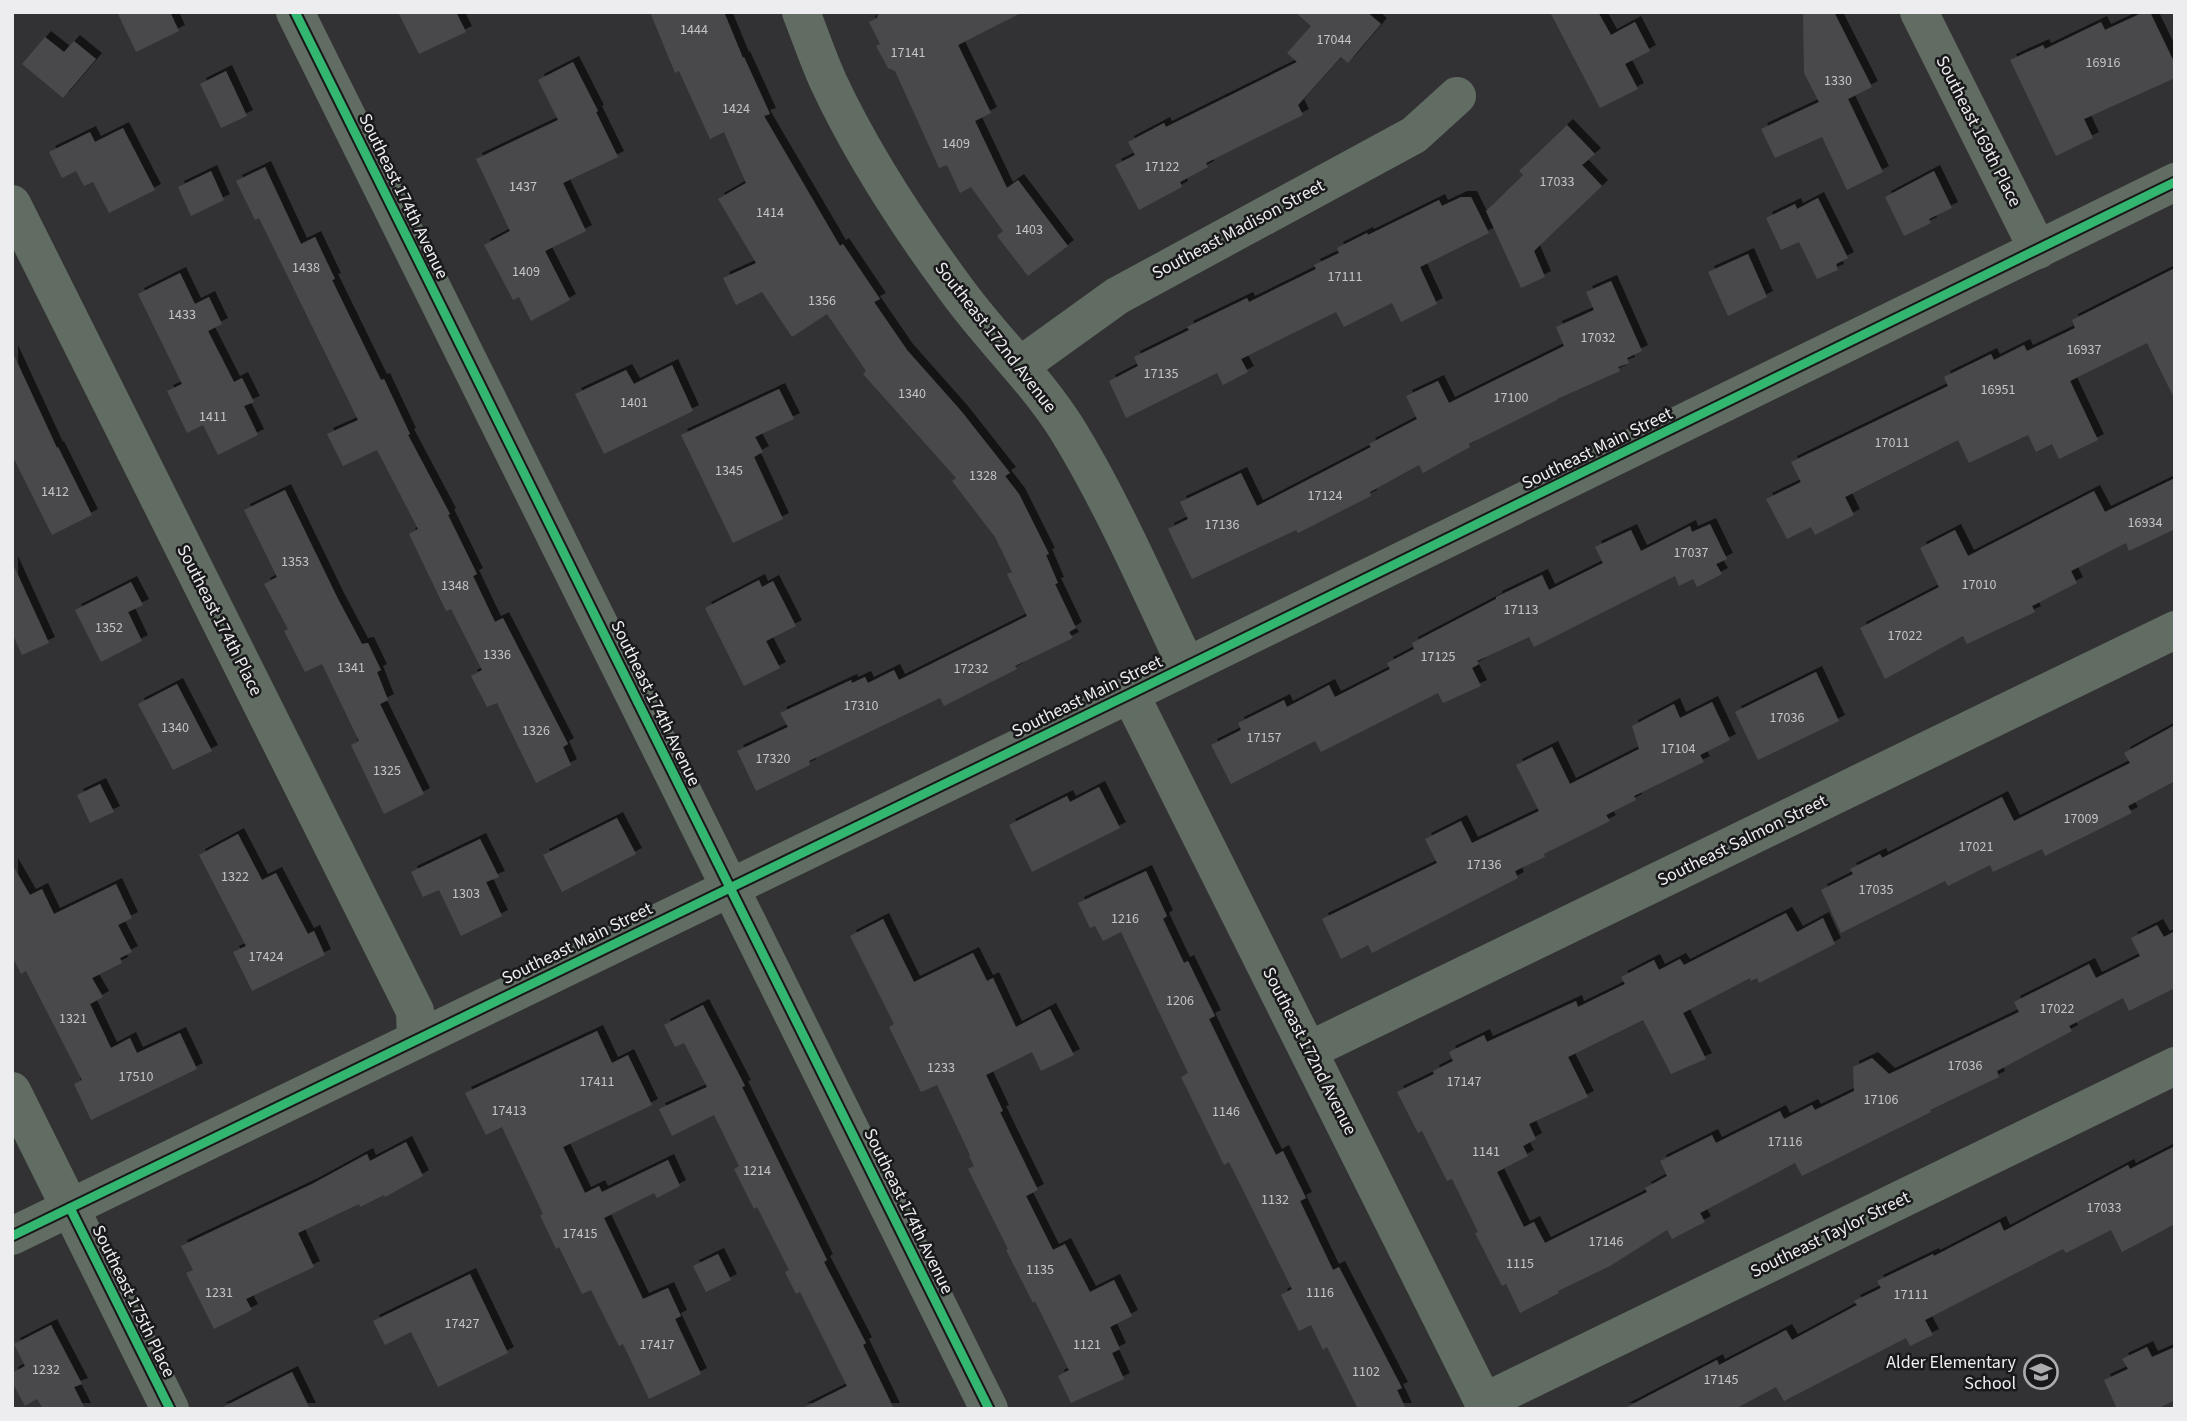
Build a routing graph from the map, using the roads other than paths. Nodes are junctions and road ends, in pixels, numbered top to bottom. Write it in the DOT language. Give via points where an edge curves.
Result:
graph roads {
  1 [pos="295,12"];
  2 [pos="801,12"];
  3 [pos="1919,12"];
  4 [pos="1457,96"];
  5 [pos="2175,182"];
  6 [pos="12,204"];
  7 [pos="2038,250"];
  8 [pos="1021,365"];
  9 [pos="2175,630"];
  10 [pos="1186,665"];
  11 [pos="1130,694"];
  12 [pos="730,886"];
  13 [pos="416,1040"];
  14 [pos="1310,1050"];
  15 [pos="2175,1066"];
  16 [pos="12,1091"];
  17 [pos="70,1208"];
  18 [pos="12,1236"];
  19 [pos="1486,1406"];
  20 [pos="170,1409"];
  21 [pos="989,1409"];
  1 -- 12 [label="street, Southeast 174th Avenue"];
  2 -- 8 [label="street, Southeast 172nd Avenue" via="834,92 898,206 956,290"];
  3 -- 7 [label="street, Southeast 169th Place"];
  4 -- 8 [label="street, Southeast Madison Street" via="1414,135 1116,296"];
  5 -- 7 [label="street, Southeast Main Street"];
  6 -- 13 [label="street, Southeast 174th Place" via="415,1011"];
  7 -- 10 [label="street, Southeast Main Street"];
  8 -- 10 [label="street, Southeast 172nd Avenue" via="1066,428 1098,485"];
  9 -- 14 [label="street, Southeast Salmon Street"];
  10 -- 11 [label="street, Southeast Main Street"];
  11 -- 12 [label="street, Southeast Main Street"];
  11 -- 14 [label="street, Southeast 172nd Avenue"];
  12 -- 13 [label="street, Southeast Main Street"];
  12 -- 21 [label="street, Southeast 174th Avenue"];
  13 -- 17 [label="street, Southeast Main Street"];
  14 -- 19 [label="street, Southeast 172nd Avenue"];
  15 -- 19 [label="street, Southeast Taylor Street"];
  16 -- 17 [label="street, Southeast 175th Place"];
  17 -- 18 [label="street, Southeast Main Street"];
  17 -- 20 [label="street, Southeast 175th Place"];
}
